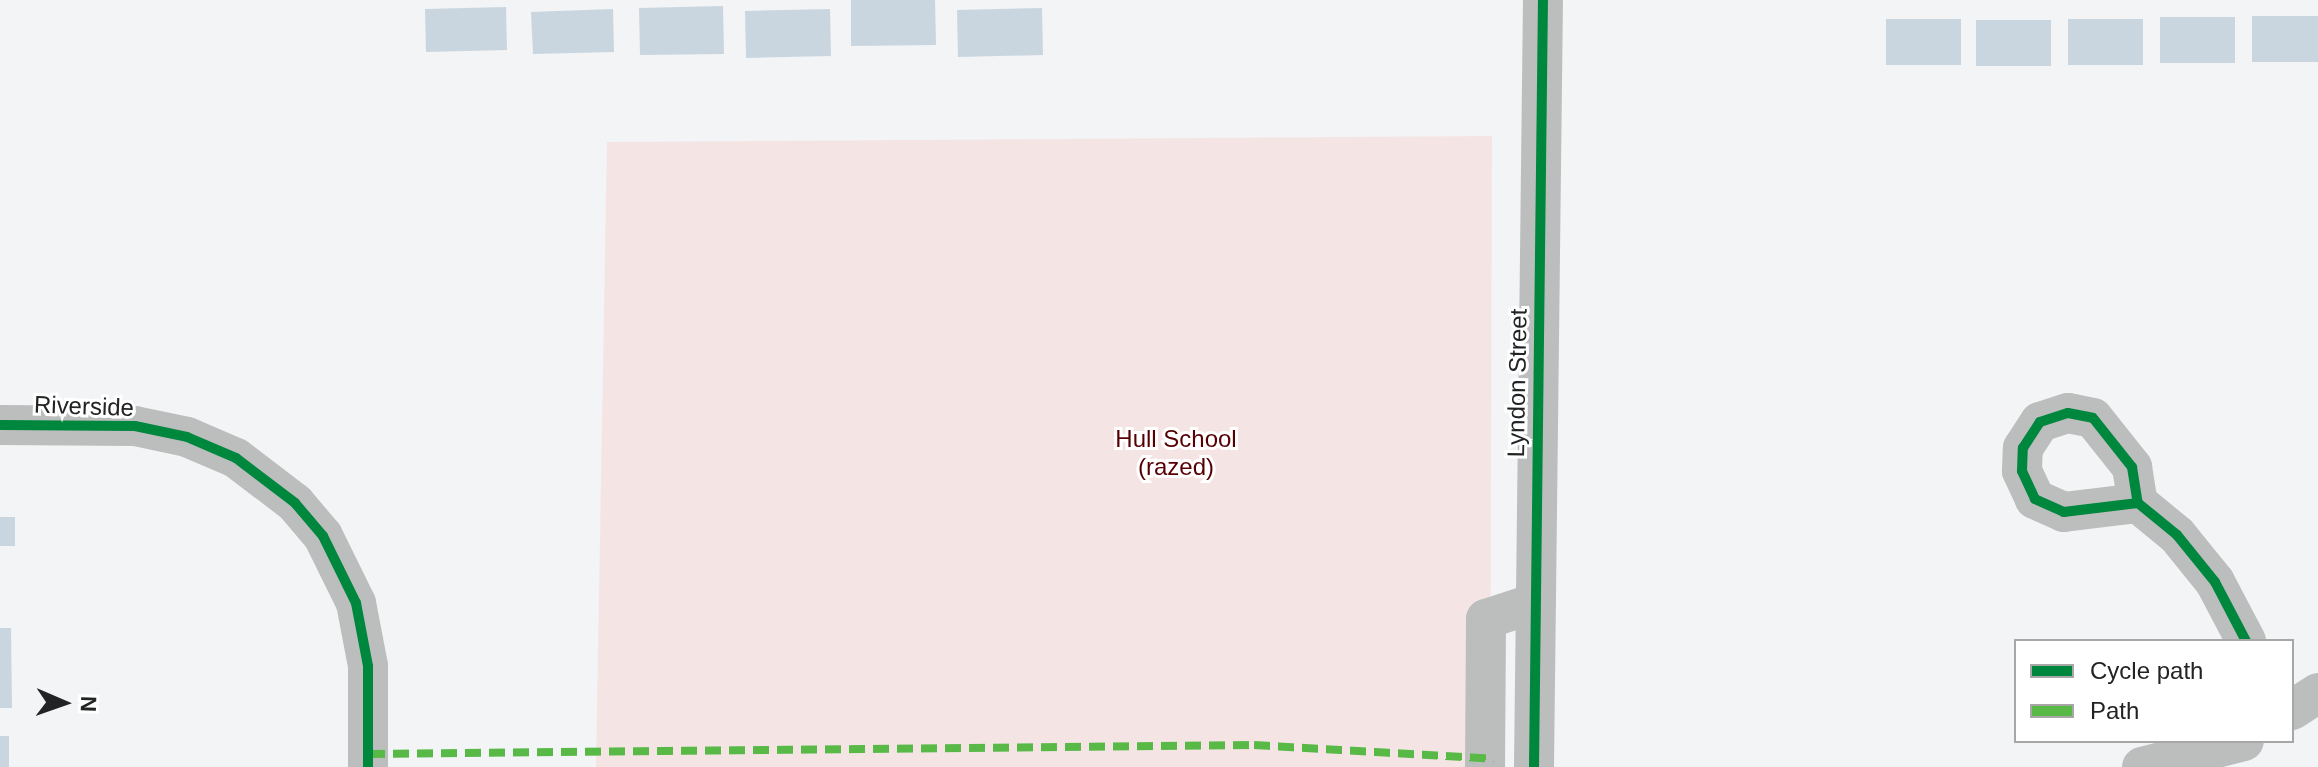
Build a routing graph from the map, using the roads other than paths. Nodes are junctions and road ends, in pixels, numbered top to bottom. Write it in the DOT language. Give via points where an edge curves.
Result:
graph roads {
  1 [pos="1543,0"];
  2 [pos="0,425"];
  3 [pos="2138,503"];
  4 [pos="1535,603"];
  5 [pos="2245,639"];
  6 [pos="2318,693"];
  7 [pos="2294,709"];
  8 [pos="2249,750"];
  9 [pos="368,767"];
  10 [pos="1485,767"];
  11 [pos="1534,767"];
  12 [pos="2142,767"];
  1 -- 4 [label="street, Lyndon Street"];
  2 -- 9 [label="street, Riverside" via="135,426 187,437 236,458 295,503 328,545 356,603 368,666"];
  3 -- 5 [label="street" via="2177,535 2215,582"];
  4 -- 10 [label="street" via="1486,619"];
  4 -- 11 [label="street, Lyndon Street"];
  6 -- 7 [label="street"];
  8 -- 12 [label="street"];
}
